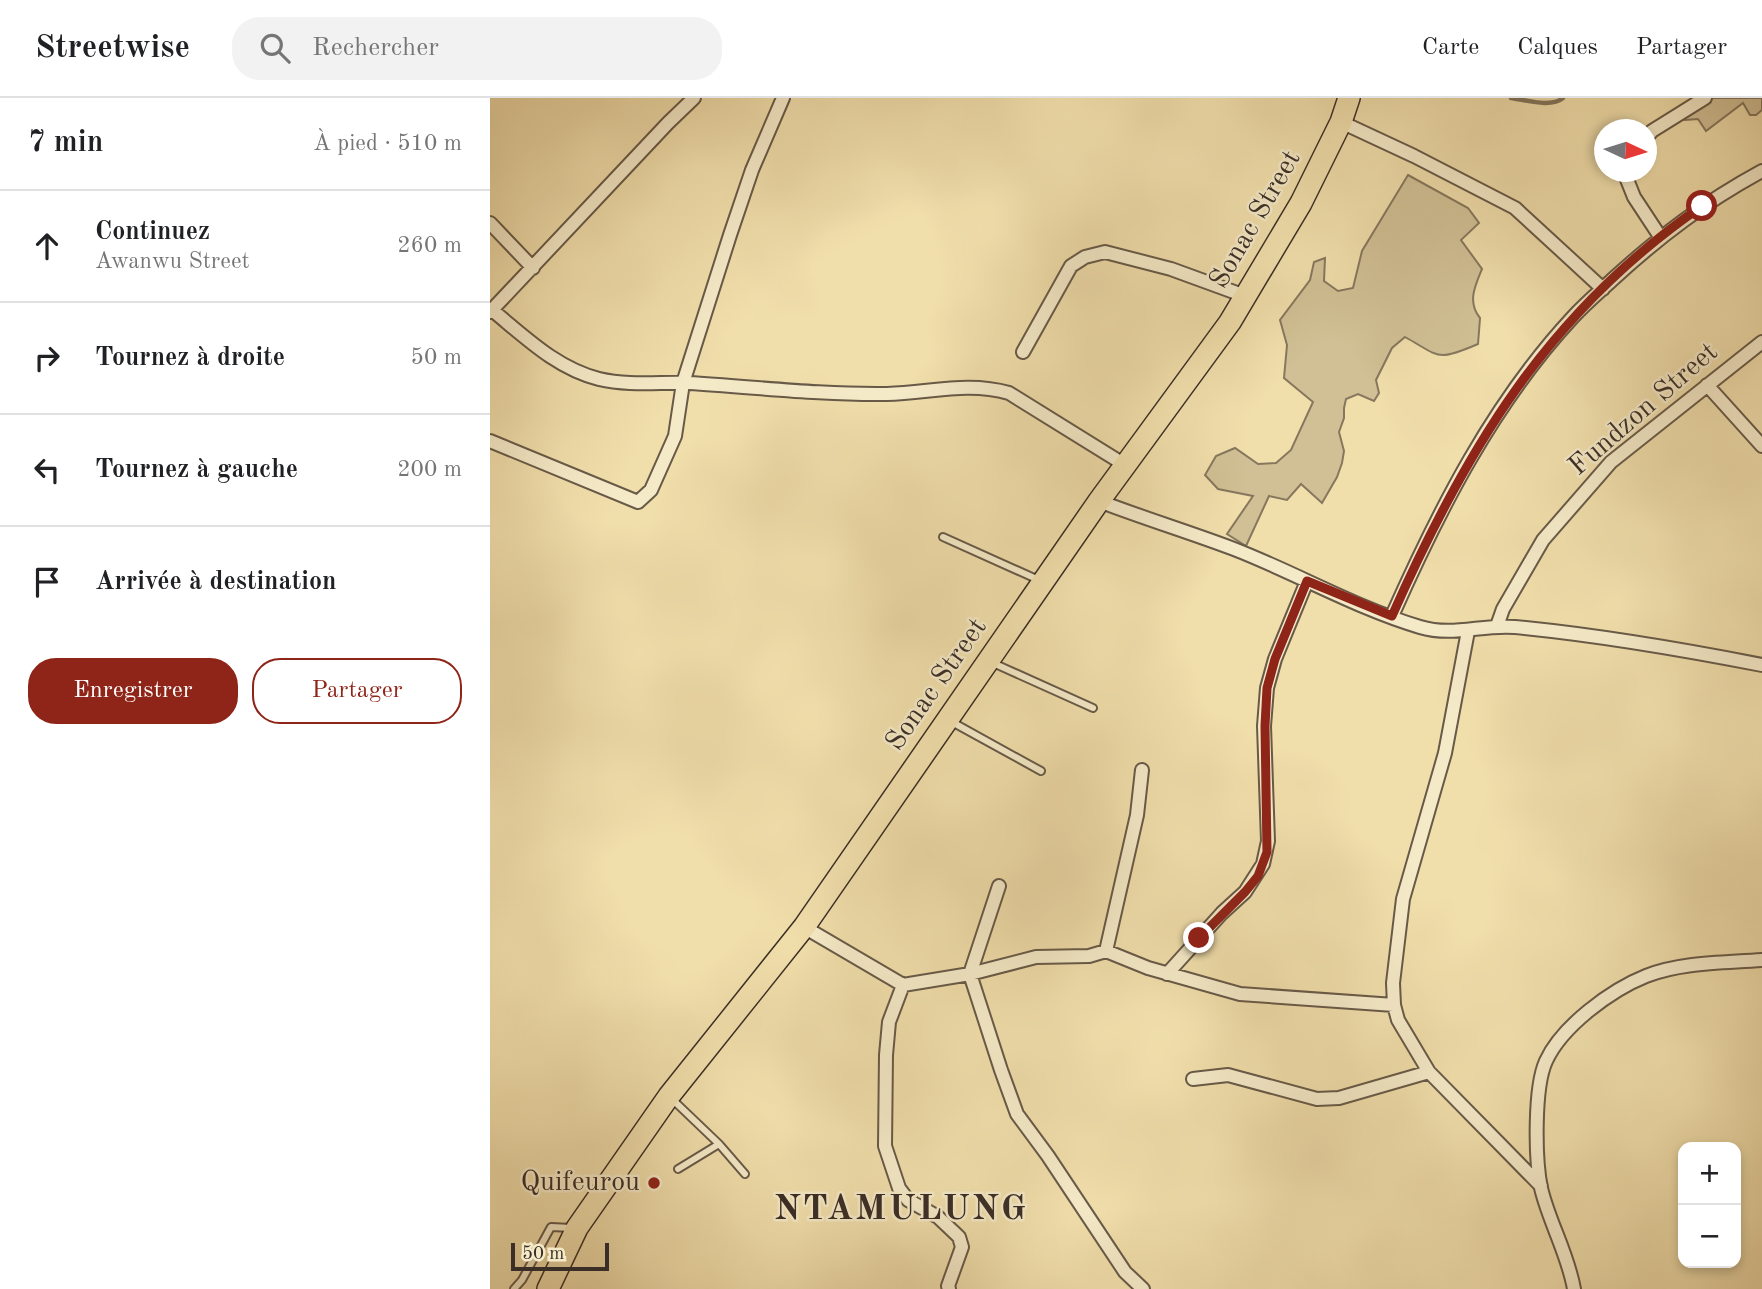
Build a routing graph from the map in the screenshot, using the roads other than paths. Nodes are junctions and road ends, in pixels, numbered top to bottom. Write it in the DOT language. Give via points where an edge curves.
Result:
graph roads {
  1 [pos="694,98"];
  2 [pos="783,98"];
  3 [pos="1349,98"];
  4 [pos="1705,98"];
  5 [pos="1342,122"];
  6 [pos="1657,128"];
  7 [pos="1762,171"];
  8 [pos="1628,182"];
  9 [pos="490,223"];
  10 [pos="1661,238"];
  11 [pos="533,268"];
  12 [pos="1603,289"];
  13 [pos="1245,296"];
  14 [pos="491,311"];
  15 [pos="1762,342"];
  16 [pos="1023,352"];
  17 [pos="683,383"];
  18 [pos="1707,385"];
  19 [pos="490,441"];
  20 [pos="1762,446"];
  21 [pos="1125,466"];
  22 [pos="1099,501"];
  23 [pos="943,537"];
  24 [pos="1307,581"];
  25 [pos="1043,582"];
  26 [pos="1392,616"];
  27 [pos="1497,626"];
  28 [pos="1468,631"];
  29 [pos="988,661"];
  30 [pos="1762,665"];
  31 [pos="1093,708"];
  32 [pos="947,719"];
  33 [pos="1142,770"];
  34 [pos="1041,771"];
  35 [pos="999,886"];
  36 [pos="804,927"];
  37 [pos="1106,951"];
  38 [pos="1762,960"];
  39 [pos="970,974"];
  40 [pos="1167,974"];
  41 [pos="903,985"];
  42 [pos="1394,1005"];
  43 [pos="1429,1072"];
  44 [pos="1193,1079"];
  45 [pos="669,1096"];
  46 [pos="719,1144"];
  47 [pos="678,1169"];
  48 [pos="745,1174"];
  49 [pos="1541,1186"];
  50 [pos="578,1228"];
  51 [pos="514,1289"];
  52 [pos="548,1289"];
  53 [pos="949,1289"];
  54 [pos="1143,1289"];
  55 [pos="1574,1289"];
  1 -- 11 [label="street"];
  2 -- 17 [label="street" via="752,170"];
  3 -- 5 [label="highway, Sonac Street"];
  4 -- 6 [label="street"];
  5 -- 12 [label="street" via="1515,208"];
  5 -- 13 [label="highway, Sonac Street" via="1301,203"];
  7 -- 10 [label="street" via="1702,206"];
  8 -- 10 [label="street"];
  9 -- 11 [label="street"];
  10 -- 12 [label="street"];
  11 -- 14 [label="street"];
  12 -- 26 [label="street" via="1547,346 1492,424 1438,516"];
  13 -- 16 [label="street" via="1171,269 1105,252 1085,257 1071,266"];
  13 -- 21 [label="highway, Sonac Street"];
  14 -- 17 [label="street" via="551,358 597,378 633,384"];
  15 -- 18 [label="street, Fundzon Street"];
  17 -- 19 [label="street" via="675,436 651,490 638,502"];
  17 -- 21 [label="street" via="825,394 989,387 1009,393"];
  18 -- 20 [label="street"];
  18 -- 27 [label="street, Fundzon Street" via="1619,455 1589,487 1544,540"];
  21 -- 22 [label="highway, Sonac Street"];
  22 -- 24 [label="street" via="1234,549"];
  22 -- 25 [label="highway, Sonac Street"];
  23 -- 25 [label="lane"];
  24 -- 26 [label="street"];
  24 -- 40 [label="street" via="1267,688 1268,841 1263,864 1245,892"];
  25 -- 29 [label="highway, Sonac Street"];
  26 -- 28 [label="street" via="1422,628"];
  27 -- 28 [label="street"];
  27 -- 30 [label="street" via="1640,643"];
  28 -- 42 [label="street" via="1445,753 1403,899"];
  29 -- 31 [label="lane"];
  29 -- 32 [label="highway, Sonac Street"];
  32 -- 34 [label="lane"];
  32 -- 36 [label="highway, Sonac Street"];
  33 -- 37 [label="street" via="1137,815"];
  35 -- 39 [label="street"];
  36 -- 41 [label="street"];
  36 -- 45 [label="highway, Sonac Street"];
  37 -- 39 [label="street" via="1089,956 1036,957"];
  37 -- 40 [label="street"];
  38 -- 49 [label="street" via="1695,964 1646,976 1607,997 1570,1027 1546,1060 1538,1088"];
  39 -- 41 [label="street"];
  39 -- 54 [label="street" via="1017,1114 1125,1272"];
  40 -- 42 [label="street" via="1240,994"];
  41 -- 53 [label="street" via="889,1022 885,1146 899,1188 908,1200 938,1217 959,1237 962,1247"];
  42 -- 43 [label="street"];
  43 -- 44 [label="street" via="1339,1098 1317,1099 1228,1076"];
  43 -- 49 [label="street"];
  45 -- 46 [label="lane"];
  45 -- 50 [label="highway, Sonac Street"];
  46 -- 47 [label="lane"];
  46 -- 48 [label="lane"];
  49 -- 55 [label="street"];
  50 -- 51 [label="lane" via="551,1227"];
  50 -- 52 [label="highway, Sonac Street"];
}
